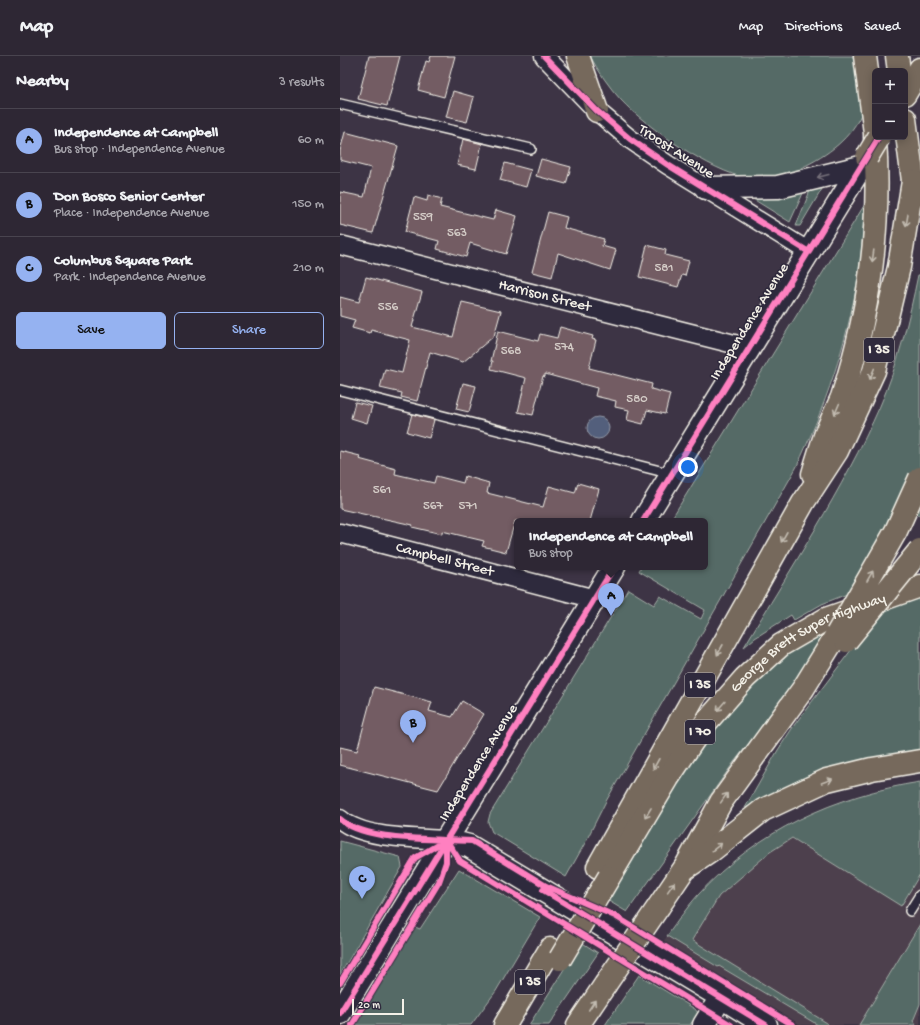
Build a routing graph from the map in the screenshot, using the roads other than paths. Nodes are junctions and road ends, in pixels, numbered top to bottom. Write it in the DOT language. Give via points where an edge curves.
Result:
graph roads {
  1 [pos="544,56"];
  2 [pos="578,56"];
  3 [pos="865,56"];
  4 [pos="897,56"];
  5 [pos="899,68"];
  6 [pos="920,69"];
  7 [pos="908,89"];
  8 [pos="340,104"];
  9 [pos="872,110"];
  10 [pos="597,111"];
  11 [pos="875,140"];
  12 [pos="877,140"];
  13 [pos="908,140"];
  14 [pos="531,149"];
  15 [pos="864,162"];
  16 [pos="913,181"];
  17 [pos="706,188"];
  18 [pos="920,202"];
  19 [pos="340,245"];
  20 [pos="809,252"];
  21 [pos="750,348"];
  22 [pos="340,390"];
  23 [pos="672,474"];
  24 [pos="920,478"];
  25 [pos="803,503"];
  26 [pos="645,518"];
  27 [pos="340,533"];
  28 [pos="920,550"];
  29 [pos="612,570"];
  30 [pos="920,586"];
  31 [pos="595,599"];
  32 [pos="841,638"];
  33 [pos="920,761"];
  34 [pos="340,819"];
  35 [pos="446,840"];
  36 [pos="684,869"];
  37 [pos="603,872"];
  38 [pos="920,895"];
  39 [pos="910,911"];
  40 [pos="721,997"];
  41 [pos="340,1013"];
  42 [pos="510,1023"];
  43 [pos="578,1025"];
  44 [pos="704,1025"];
  45 [pos="766,1025"];
  1 -- 10 [label="street, Troost Avenue"];
  2 -- 10 [label="main road"];
  3 -- 9 [label="main road"];
  4 -- 5 [label="main road"];
  6 -- 7 [label="main road"];
  8 -- 14 [label="lane"];
  10 -- 17 [label="street, Troost Avenue" via="630,139"];
  11 -- 25 [label="main road, one-way" via="875,246 864,318 841,398"];
  12 -- 15 [label="main road, Independence Avenue, bridge"];
  13 -- 16 [label="main road"];
  15 -- 17 [label="main road, one-way" via="778,187"];
  15 -- 20 [label="main road, Independence Avenue"];
  16 -- 18 [label="main road"];
  16 -- 25 [label="main road, I 35, one-way" via="899,267 874,371 837,451"];
  17 -- 20 [label="street, Troost Avenue"];
  19 -- 21 [label="street, Harrison Street"];
  20 -- 21 [label="main road, Independence Avenue"];
  21 -- 23 [label="main road, Independence Avenue"];
  22 -- 23 [label="lane"];
  23 -- 26 [label="main road, Independence Avenue"];
  32 -- 24 [label="main road, one-way, bridge"];
  25 -- 37 [label="main road, I 35, one-way"];
  27 -- 31 [label="street, Campbell Street"];
  28 -- 32 [label="main road, bridge"];
  29 -- 31 [label="main road, Independence Avenue"];
  30 -- 37 [label="main road, George Brett Super Highway / I 70, one-way" via="826,619 781,645 745,678 702,727"];
  31 -- 35 [label="main road, Independence Avenue"];
  36 -- 32 [label="main road, one-way" via="721,802"];
  36 -- 33 [label="main road, one-way" via="763,810 827,780"];
  34 -- 35 [label="street" via="347,826 357,830 400,838"];
  35 -- 40 [label="main road" via="469,846"];
  35 -- 41 [label="main road, Independence Avenue"];
  43 -- 36 [label="main road, one-way, bridge"];
  37 -- 42 [label="main road, George Brett Super Highway / I 70, bridge" via="555,954"];
  38 -- 39 [label="lane"];
  40 -- 44 [label="main road"];
  40 -- 45 [label="main road"];
}
